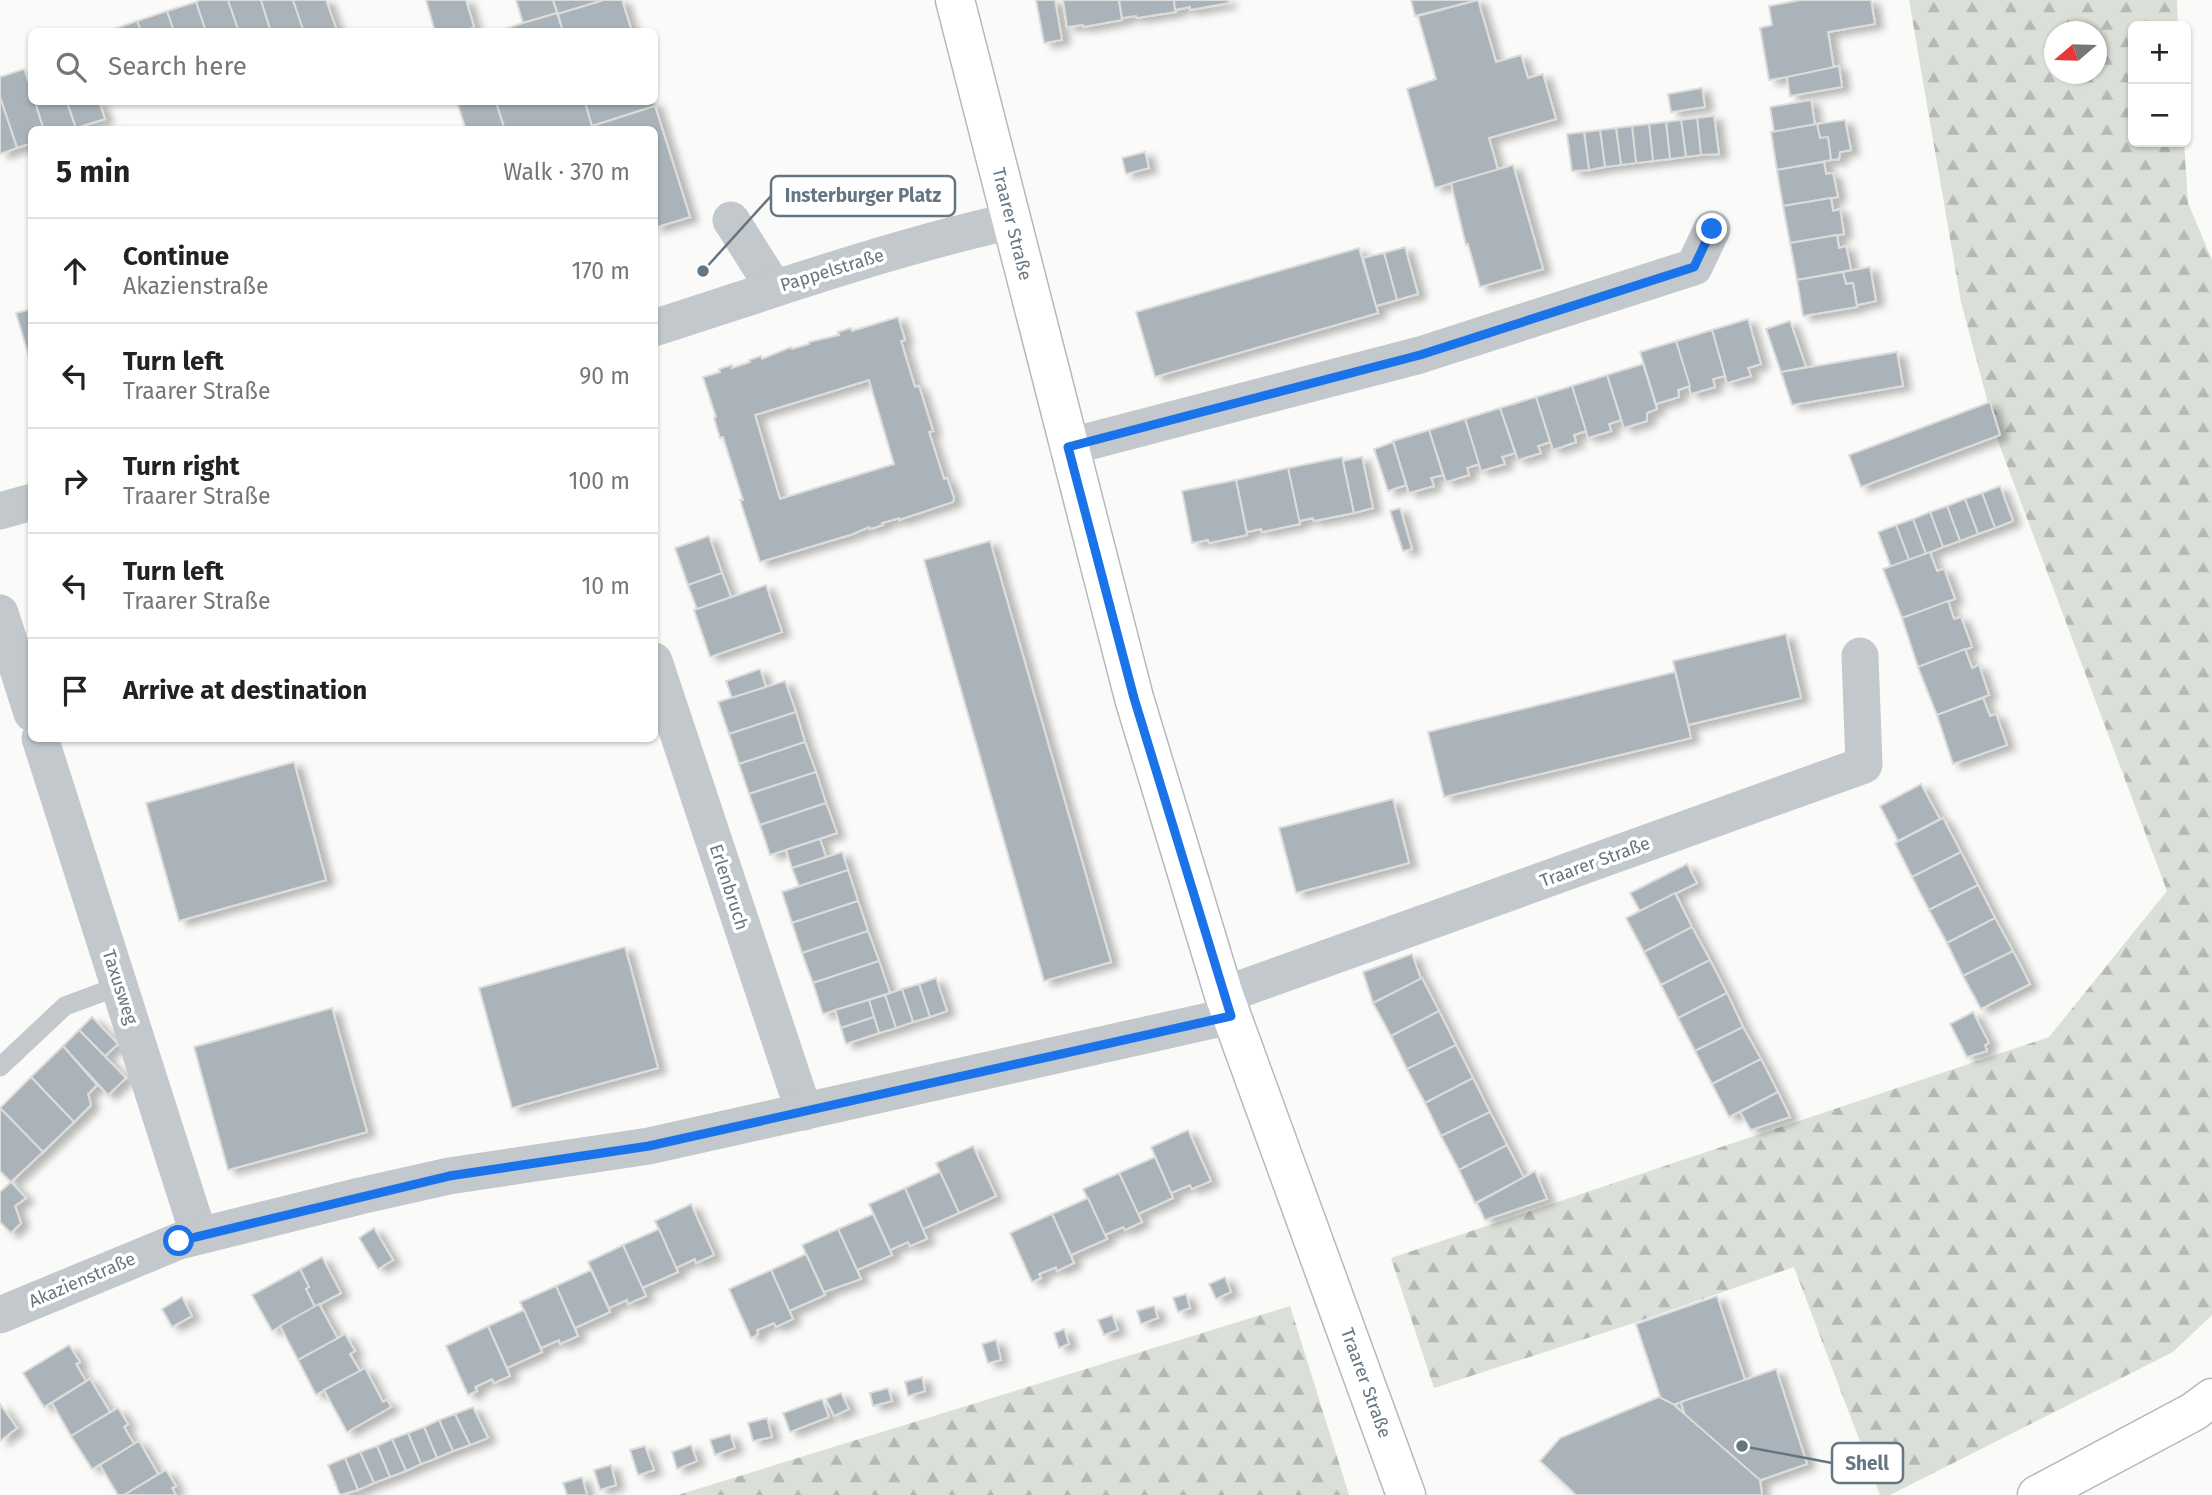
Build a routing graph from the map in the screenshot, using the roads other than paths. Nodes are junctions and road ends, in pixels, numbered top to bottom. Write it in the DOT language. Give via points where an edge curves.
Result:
graph roads {
  1 [pos="955,0"];
  2 [pos="732,220"];
  3 [pos="1012,221"];
  4 [pos="1712,229"];
  5 [pos="774,288"];
  6 [pos="658,327"];
  7 [pos="1068,447"];
  8 [pos="28,503"];
  9 [pos="0,510"];
  10 [pos="0,613"];
  11 [pos="1860,656"];
  12 [pos="658,673"];
  13 [pos="28,700"];
  14 [pos="41,742"];
  15 [pos="119,986"];
  16 [pos="1227,1006"];
  17 [pos="0,1067"];
  18 [pos="804,1112"];
  19 [pos="199,1236"];
  20 [pos="0,1315"];
  21 [pos="2212,1398"];
  22 [pos="1406,1495"];
  23 [pos="2036,1495"];
  1 -- 3 [label="street, Traarer Straße"];
  2 -- 5 [label="street"];
  3 -- 5 [label="street, Pappelstraße"];
  3 -- 7 [label="street, Traarer Straße"];
  4 -- 7 [label="street" via="1694,267 1420,355"];
  5 -- 6 [label="street, Pappelstraße"];
  7 -- 16 [label="street, Traarer Straße" via="1134,698"];
  8 -- 9 [label="street"];
  10 -- 13 [label="street"];
  11 -- 16 [label="street, Traarer Straße" via="1864,765"];
  12 -- 18 [label="street, Erlenbruch"];
  14 -- 15 [label="street, Taxusweg"];
  15 -- 17 [label="lane" via="65,1006"];
  15 -- 19 [label="street, Taxusweg"];
  16 -- 18 [label="street, Akazienstraße"];
  16 -- 22 [label="street, Traarer Straße"];
  18 -- 19 [label="street, Akazienstraße" via="649,1146 449,1176"];
  19 -- 20 [label="street, Akazienstraße" via="156,1249"];
  21 -- 23 [label="street"];
}
